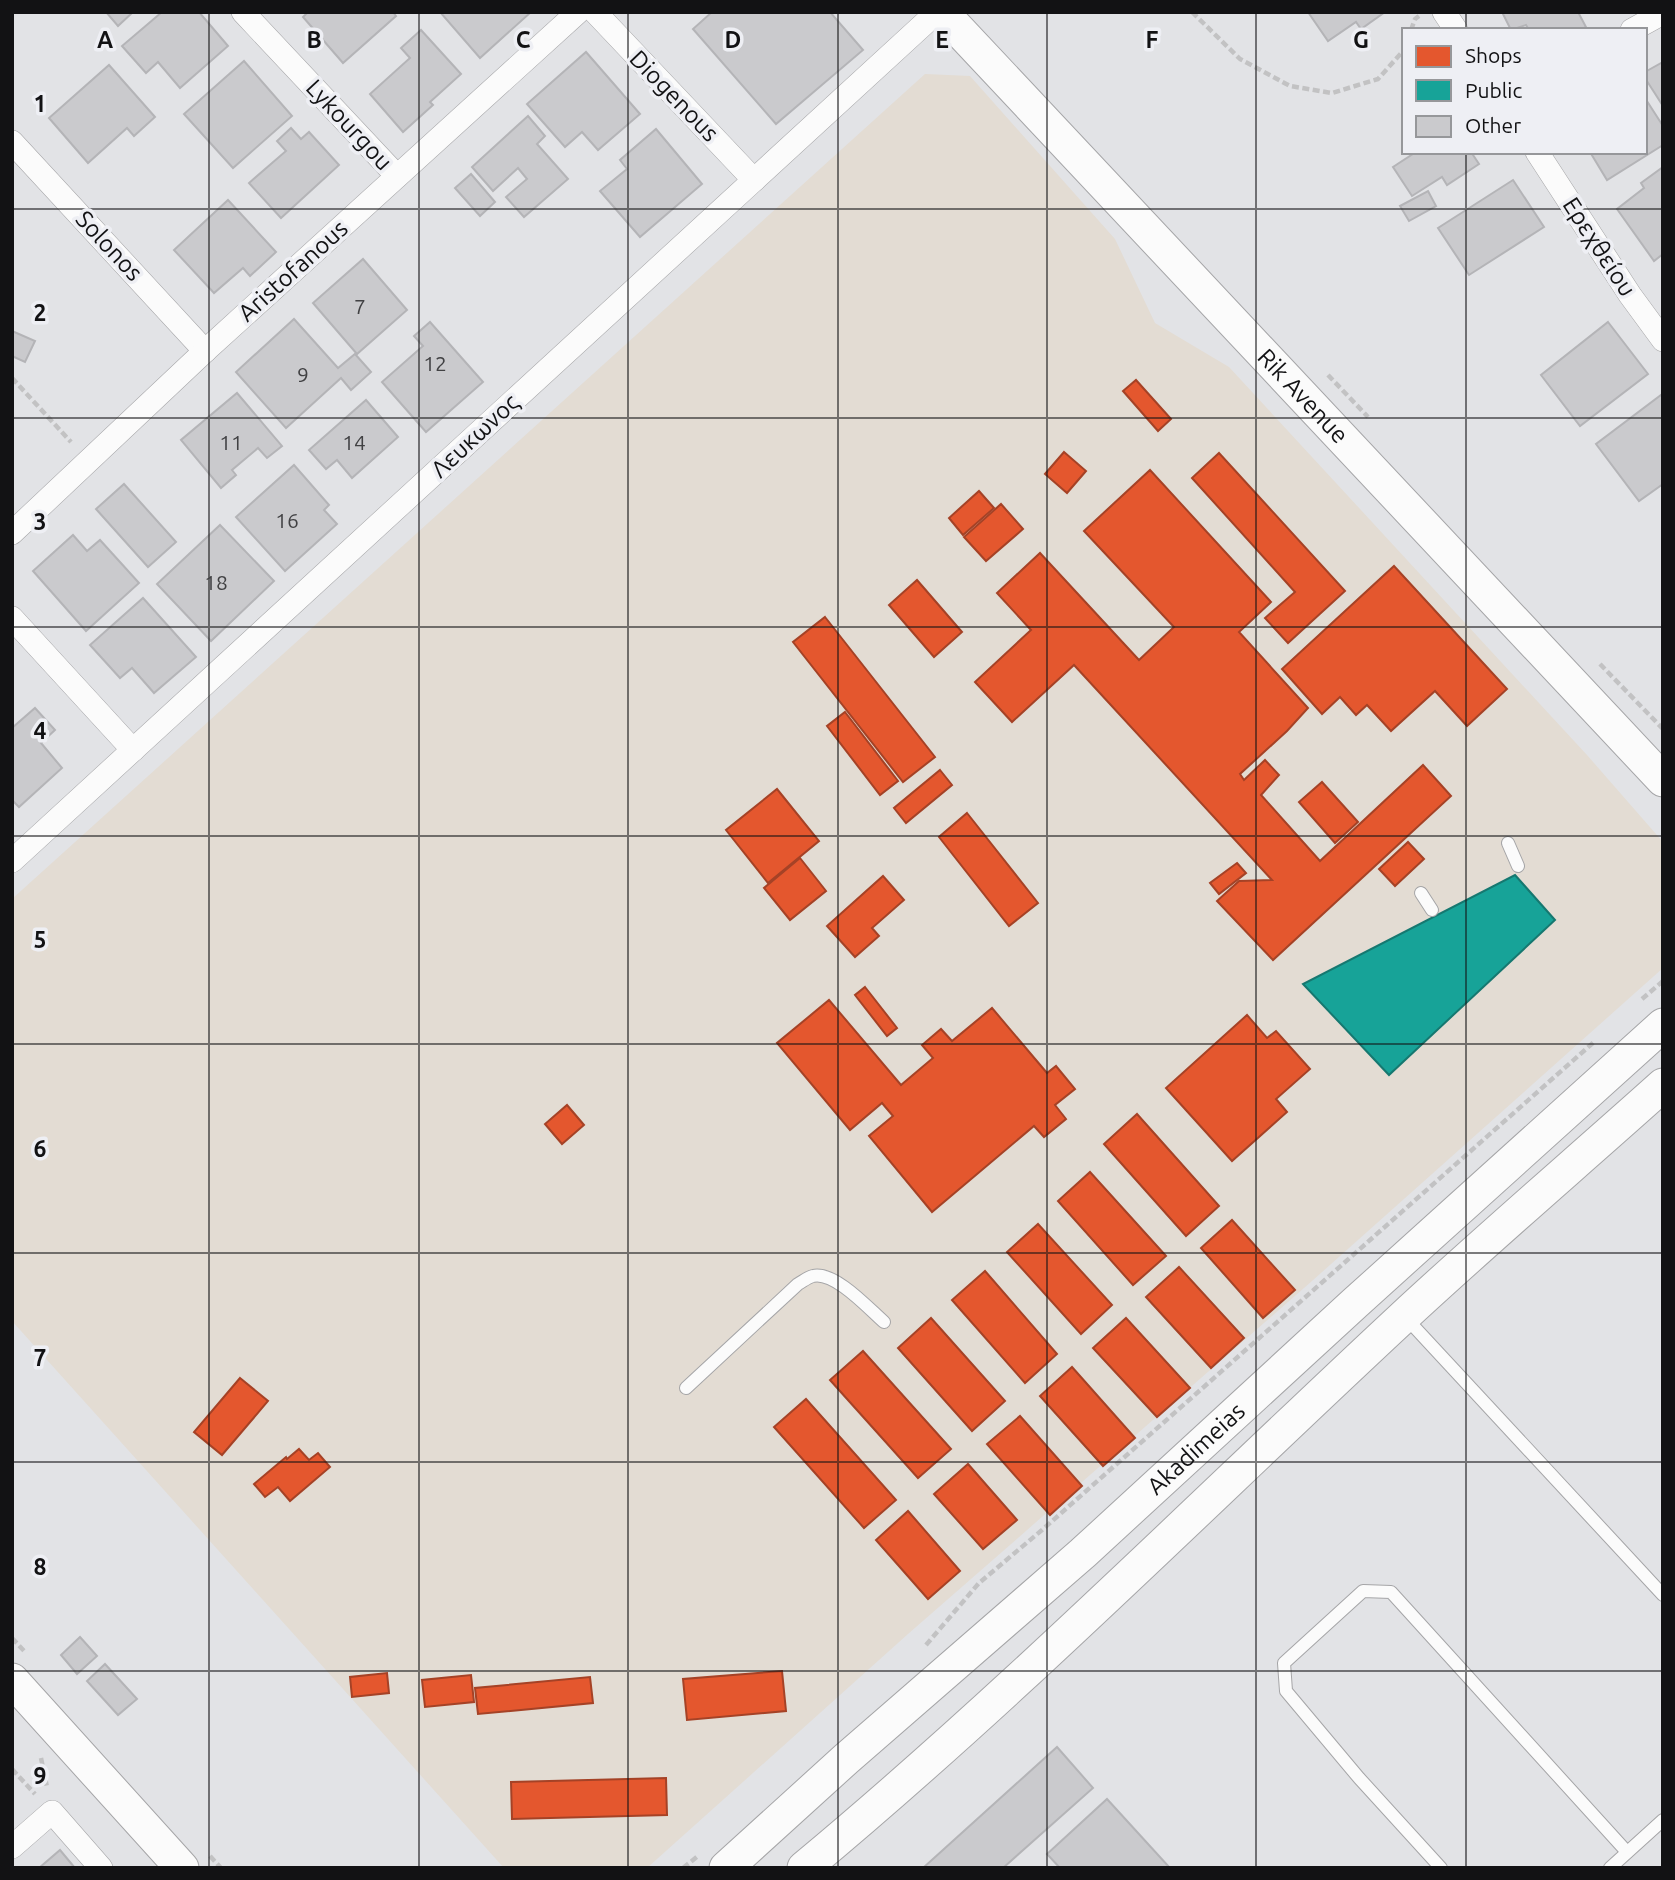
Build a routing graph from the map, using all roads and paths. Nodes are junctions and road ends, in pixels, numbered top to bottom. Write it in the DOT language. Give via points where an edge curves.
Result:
graph roads {
  1 [pos="243,12"];
  2 [pos="578,12"];
  3 [pos="595,12"];
  4 [pos="940,12"];
  5 [pos="1192,12"];
  6 [pos="1424,12"];
  7 [pos="1444,12"];
  8 [pos="1663,13"];
  9 [pos="1412,28"];
  10 [pos="1455,28"];
  11 [pos="1636,28"];
  12 [pos="1402,52"];
  13 [pos="15,151"];
  14 [pos="1538,154"];
  15 [pos="397,176"];
  16 [pos="754,180"];
  17 [pos="1663,340"];
  18 [pos="205,351"];
  19 [pos="12,378"];
  20 [pos="89,460"];
  21 [pos="12,533"];
  22 [pos="12,618"];
  23 [pos="133,750"];
  24 [pos="1663,780"];
  25 [pos="1508,843"];
  26 [pos="12,861"];
  27 [pos="1518,866"];
  28 [pos="1421,893"];
  29 [pos="1432,910"];
  30 [pos="1663,981"];
  31 [pos="1642,999"];
  32 [pos="1663,1025"];
  33 [pos="1601,1036"];
  34 [pos="1663,1084"];
  35 [pos="1404,1316"];
  36 [pos="884,1322"];
  37 [pos="686,1388"];
  38 [pos="1663,1595"];
  39 [pos="919,1652"];
  40 [pos="12,1680"];
  41 [pos="39,1751"];
  42 [pos="12,1769"];
  43 [pos="52,1812"];
  44 [pos="1663,1820"];
  45 [pos="12,1847"];
  46 [pos="1628,1852"];
  47 [pos="714,1861"];
  48 [pos="101,1868"];
  49 [pos="182,1868"];
  50 [pos="683,1868"];
  51 [pos="804,1868"];
  52 [pos="1441,1868"];
  53 [pos="1610,1868"];
  1 -- 15 [label="street, Lykourgou"];
  2 -- 15 [label="street, Aristofanous"];
  3 -- 16 [label="street, Diogenous"];
  4 -- 16 [label="street, Λευκωνος"];
  4 -- 24 [label="main road, Rik Avenue"];
  5 -- 12 [label="path" via="1240,59 1290,86 1332,93 1366,83 1378,79"];
  6 -- 9 [label="path"];
  7 -- 10 [label="street"];
  8 -- 11 [label="street"];
  13 -- 18 [label="street, Solonos"];
  14 -- 17 [label="street, Ερεχθείου"];
  15 -- 18 [label="street, Aristofanous"];
  16 -- 23 [label="street, Λευκωνος"];
  18 -- 20 [label="street, Aristofanous"];
  19 -- 20 [label="path"];
  20 -- 21 [label="street, Aristofanous"];
  22 -- 23 [label="street"];
  23 -- 26 [label="street, Λευκωνος"];
  25 -- 27 [label="lane"];
  28 -- 29 [label="lane"];
  30 -- 31 [label="path"];
  32 -- 47 [label="main road, Akadimeias" via="1083,1553 846,1759"];
  33 -- 39 [label="path" via="979,1583"];
  34 -- 35 [label="main road, Akadimeias"];
  35 -- 38 [label="lane"];
  35 -- 51 [label="main road, Akadimeias" via="888,1798"];
  36 -- 37 [label="lane" via="848,1290 829,1278 813,1275"];
  40 -- 49 [label="main road"];
  41 -- 43 [label="path"];
  42 -- 43 [label="path"];
  43 -- 45 [label="street"];
  43 -- 48 [label="street"];
  44 -- 46 [label="lane"];
  46 -- 52 [label="lane" via="1391,1592 1363,1591 1284,1663 1286,1691"];
  46 -- 53 [label="lane"];
  47 -- 50 [label="path"];
}
